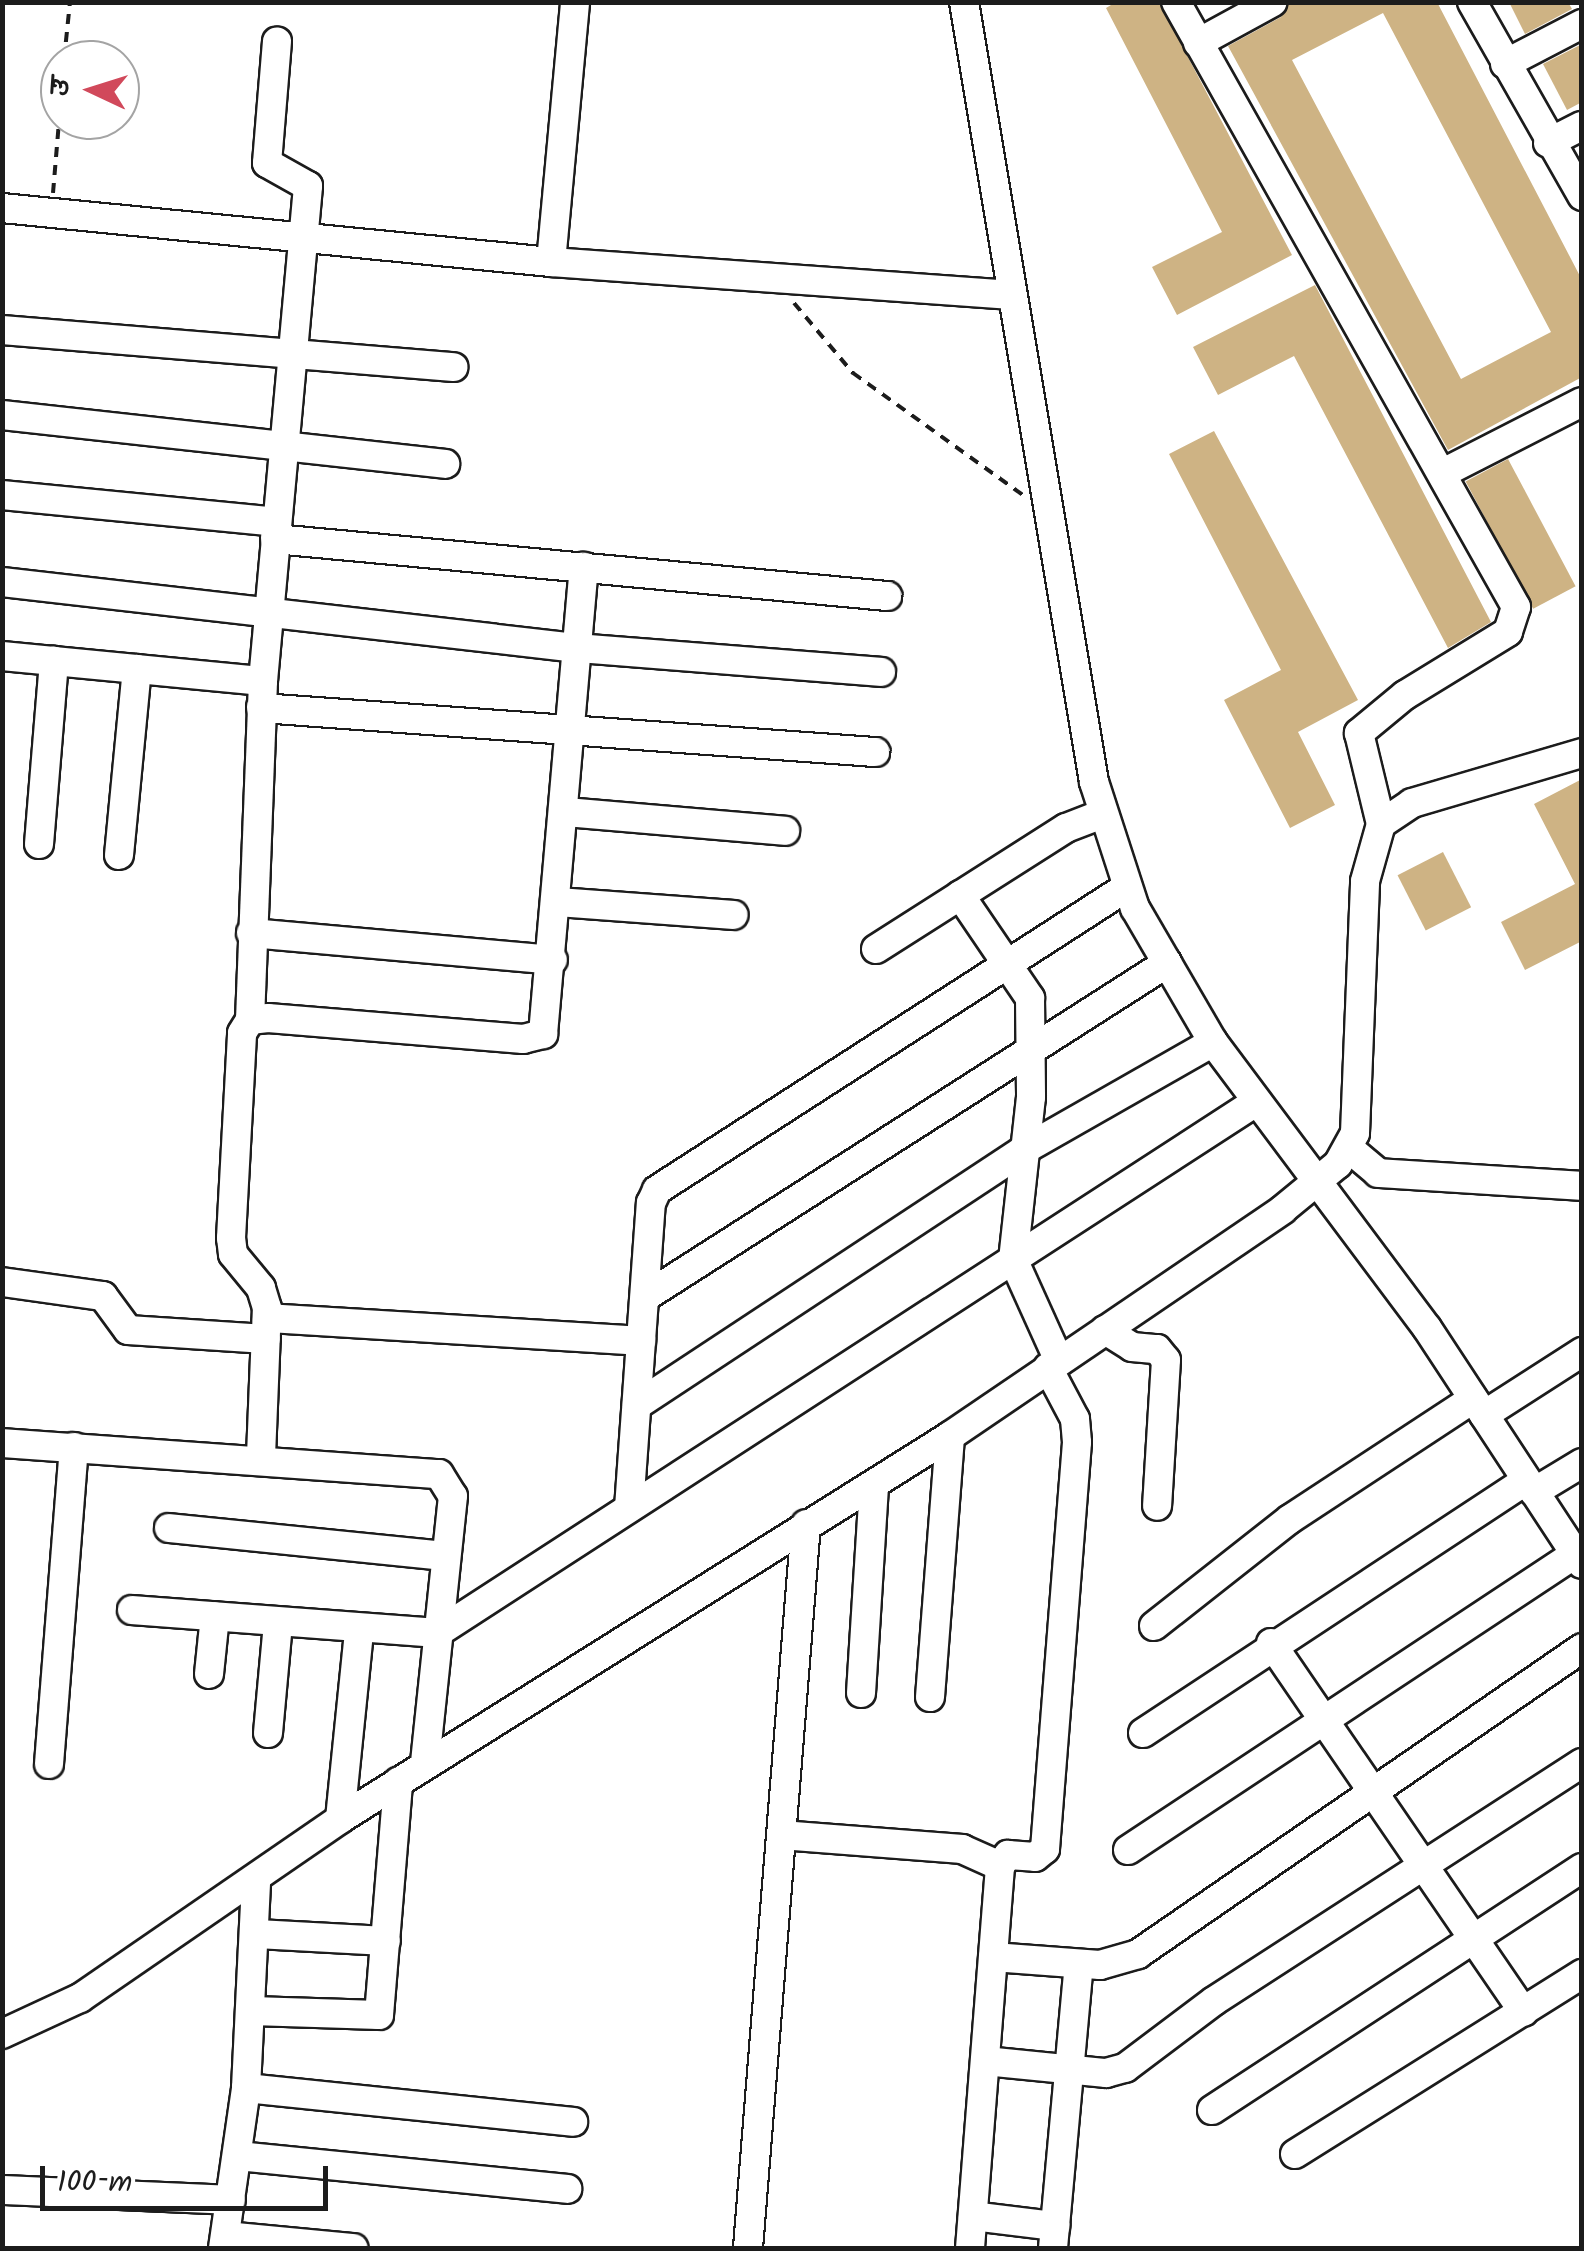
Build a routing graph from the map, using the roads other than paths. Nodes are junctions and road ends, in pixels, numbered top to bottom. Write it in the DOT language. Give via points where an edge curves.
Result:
graph roads {
  1 [pos="575,2"];
  2 [pos="964,2"];
  3 [pos="1176,2"];
  4 [pos="1273,2"];
  5 [pos="1472,2"];
  6 [pos="1582,24"];
  7 [pos="277,41"];
  8 [pos="1198,43"];
  9 [pos="1505,64"];
  10 [pos="1582,126"];
  11 [pos="1548,143"];
  12 [pos="1582,196"];
  13 [pos="2,208"];
  14 [pos="304,238"];
  15 [pos="552,262"];
  16 [pos="1012,295"];
  17 [pos="2,330"];
  18 [pos="292,355"];
  19 [pos="453,367"];
  20 [pos="1582,402"];
  21 [pos="2,415"];
  22 [pos="282,446"];
  23 [pos="446,464"];
  24 [pos="1442,474"];
  25 [pos="2,495"];
  26 [pos="276,530"];
  27 [pos="584,567"];
  28 [pos="2,582"];
  29 [pos="888,596"];
  30 [pos="269,613"];
  31 [pos="577,648"];
  32 [pos="2,656"];
  33 [pos="54,661"];
  34 [pos="138,669"];
  35 [pos="881,672"];
  36 [pos="262,694"];
  37 [pos="571,728"];
  38 [pos="875,752"];
  39 [pos="1579,760"];
  40 [pos="564,812"];
  41 [pos="1103,814"];
  42 [pos="1381,824"];
  43 [pos="785,831"];
  44 [pos="39,844"];
  45 [pos="119,855"];
  46 [pos="1127,886"];
  47 [pos="960,895"];
  48 [pos="558,902"];
  49 [pos="734,916"];
  50 [pos="252,932"];
  51 [pos="876,950"];
  52 [pos="553,960"];
  53 [pos="1012,963"];
  54 [pos="1167,963"];
  55 [pos="250,1020"];
  56 [pos="1214,1042"];
  57 [pos="1033,1045"];
  58 [pos="1256,1102"];
  59 [pos="1351,1150"];
  60 [pos="1022,1151"];
  61 [pos="1316,1182"];
  62 [pos="1582,1186"];
  63 [pos="1013,1258"];
  64 [pos="2,1282"];
  65 [pos="644,1297"];
  66 [pos="267,1328"];
  67 [pos="1105,1330"];
  68 [pos="642,1342"];
  69 [pos="1582,1352"];
  70 [pos="1054,1364"];
  71 [pos="637,1405"];
  72 [pos="1478,1407"];
  73 [pos="950,1436"];
  74 [pos="2,1443"];
  75 [pos="74,1447"];
  76 [pos="261,1456"];
  77 [pos="1582,1462"];
  78 [pos="874,1484"];
  79 [pos="1530,1486"];
  80 [pos="1157,1506"];
  81 [pos="629,1508"];
  82 [pos="806,1524"];
  83 [pos="169,1528"];
  84 [pos="446,1556"];
  85 [pos="1578,1559"];
  86 [pos="132,1610"];
  87 [pos="215,1616"];
  88 [pos="278,1624"];
  89 [pos="1154,1626"];
  90 [pos="359,1631"];
  91 [pos="437,1633"];
  92 [pos="1271,1643"];
  93 [pos="1582,1648"];
  94 [pos="209,1674"];
  95 [pos="861,1693"];
  96 [pos="930,1696"];
  97 [pos="1321,1718"];
  98 [pos="268,1733"];
  99 [pos="1143,1733"];
  100 [pos="425,1763"];
  101 [pos="1582,1763"];
  102 [pos="49,1764"];
  103 [pos="398,1782"];
  104 [pos="1373,1794"];
  105 [pos="340,1819"];
  106 [pos="781,1835"];
  107 [pos="1128,1850"];
  108 [pos="1424,1865"];
  109 [pos="1000,1866"];
  110 [pos="1582,1868"];
  111 [pos="256,1880"];
  112 [pos="256,1934"];
  113 [pos="1475,1939"];
  114 [pos="386,1941"];
  115 [pos="993,1957"];
  116 [pos="1080,1965"];
  117 [pos="1582,1974"];
  118 [pos="252,2012"];
  119 [pos="1524,2012"];
  120 [pos="2,2034"];
  121 [pos="985,2061"];
  122 [pos="1068,2070"];
  123 [pos="246,2088"];
  124 [pos="1212,2110"];
  125 [pos="574,2122"];
  126 [pos="1295,2154"];
  127 [pos="238,2156"];
  128 [pos="568,2189"];
  129 [pos="2,2190"];
  130 [pos="231,2200"];
  131 [pos="973,2216"];
  132 [pos="1054,2237"];
  133 [pos="224,2242"];
  134 [pos="354,2248"];
  135 [pos="748,2248"];
  136 [pos="970,2248"];
  1 -- 15 [label="street"];
  2 -- 16 [label="street"];
  3 -- 8 [label="street"];
  4 -- 8 [label="street"];
  5 -- 9 [label="street"];
  6 -- 9 [label="street"];
  7 -- 14 [label="street" via="267,163 275,173 306,180"];
  8 -- 24 [label="street"];
  9 -- 11 [label="street"];
  10 -- 11 [label="street"];
  11 -- 12 [label="street"];
  13 -- 14 [label="street"];
  14 -- 15 [label="street"];
  14 -- 18 [label="street"];
  15 -- 16 [label="street"];
  16 -- 41 [label="street"];
  17 -- 18 [label="street"];
  18 -- 19 [label="street"];
  18 -- 22 [label="street"];
  20 -- 24 [label="street"];
  21 -- 22 [label="street"];
  22 -- 23 [label="street"];
  22 -- 26 [label="street"];
  24 -- 42 [label="street" via="1510,590 1515,622 1358,733"];
  25 -- 26 [label="street"];
  26 -- 27 [label="street"];
  26 -- 30 [label="street"];
  27 -- 29 [label="street"];
  27 -- 31 [label="street"];
  28 -- 30 [label="street"];
  30 -- 31 [label="street"];
  30 -- 36 [label="street"];
  31 -- 35 [label="street"];
  31 -- 37 [label="street"];
  32 -- 33 [label="street"];
  33 -- 34 [label="street"];
  33 -- 44 [label="street"];
  34 -- 36 [label="street"];
  34 -- 45 [label="street"];
  36 -- 37 [label="street"];
  36 -- 50 [label="street"];
  37 -- 38 [label="street"];
  37 -- 40 [label="street"];
  39 -- 42 [label="street" via="1412,802"];
  40 -- 43 [label="street"];
  40 -- 48 [label="street"];
  41 -- 46 [label="street"];
  41 -- 47 [label="street" via="1066,828"];
  42 -- 59 [label="street" via="1365,880 1361,1062"];
  46 -- 53 [label="street"];
  46 -- 54 [label="street"];
  47 -- 51 [label="street"];
  47 -- 53 [label="street"];
  48 -- 49 [label="street"];
  48 -- 52 [label="street"];
  50 -- 52 [label="street"];
  50 -- 55 [label="street"];
  52 -- 55 [label="street" via="548,1026 535,1038"];
  53 -- 57 [label="street" via="1030,998"];
  53 -- 65 [label="street" via="665,1181 651,1203"];
  54 -- 56 [label="street"];
  54 -- 57 [label="street"];
  55 -- 66 [label="street" via="242,1033 231,1238 240,1266 262,1288"];
  56 -- 58 [label="street"];
  56 -- 60 [label="street"];
  57 -- 60 [label="street"];
  57 -- 65 [label="street"];
  58 -- 61 [label="street"];
  58 -- 63 [label="street"];
  59 -- 61 [label="street"];
  59 -- 62 [label="street" via="1378,1173"];
  60 -- 63 [label="street"];
  60 -- 71 [label="street"];
  61 -- 67 [label="street"];
  61 -- 72 [label="street"];
  63 -- 70 [label="street"];
  63 -- 81 [label="street"];
  64 -- 66 [label="street" via="103,1296 128,1330"];
  65 -- 68 [label="street"];
  66 -- 68 [label="street"];
  66 -- 76 [label="street"];
  67 -- 70 [label="street"];
  67 -- 80 [label="street" via="1132,1347 1157,1349 1166,1360"];
  68 -- 71 [label="street"];
  69 -- 72 [label="street"];
  70 -- 73 [label="street"];
  70 -- 109 [label="street" via="1077,1442 1045,1849 1035,1857 1008,1855"];
  71 -- 81 [label="street"];
  72 -- 79 [label="street"];
  72 -- 89 [label="street" via="1290,1519"];
  73 -- 78 [label="street"];
  73 -- 96 [label="street"];
  74 -- 75 [label="street"];
  75 -- 76 [label="street"];
  75 -- 102 [label="street"];
  76 -- 84 [label="street" via="439,1474 453,1496"];
  77 -- 79 [label="street"];
  78 -- 82 [label="street"];
  78 -- 95 [label="street"];
  79 -- 85 [label="street"];
  79 -- 92 [label="street"];
  81 -- 91 [label="street"];
  82 -- 100 [label="street"];
  82 -- 106 [label="street"];
  83 -- 84 [label="street"];
  84 -- 91 [label="street"];
  85 -- 97 [label="street"];
  86 -- 87 [label="street"];
  87 -- 88 [label="street"];
  87 -- 94 [label="street"];
  88 -- 90 [label="street"];
  88 -- 98 [label="street"];
  90 -- 91 [label="street"];
  90 -- 105 [label="street"];
  91 -- 100 [label="street"];
  92 -- 97 [label="street"];
  92 -- 99 [label="street"];
  93 -- 104 [label="street"];
  97 -- 104 [label="street"];
  97 -- 107 [label="street"];
  100 -- 103 [label="street"];
  101 -- 108 [label="street"];
  103 -- 105 [label="street"];
  103 -- 114 [label="street"];
  104 -- 108 [label="street"];
  104 -- 116 [label="street" via="1138,1954"];
  105 -- 111 [label="street"];
  106 -- 109 [label="street" via="962,1849"];
  106 -- 135 [label="street"];
  108 -- 113 [label="street"];
  108 -- 122 [label="street" via="1125,2068"];
  109 -- 115 [label="street"];
  110 -- 113 [label="street"];
  111 -- 112 [label="street"];
  111 -- 120 [label="street" via="80,1998"];
  112 -- 114 [label="street"];
  112 -- 118 [label="street"];
  113 -- 119 [label="street"];
  113 -- 124 [label="street"];
  114 -- 118 [label="street" via="379,2014"];
  115 -- 116 [label="street"];
  115 -- 121 [label="street"];
  116 -- 122 [label="street"];
  117 -- 119 [label="street"];
  118 -- 123 [label="street"];
  119 -- 126 [label="street"];
  121 -- 122 [label="street"];
  121 -- 131 [label="street"];
  122 -- 132 [label="street"];
  123 -- 125 [label="street"];
  123 -- 127 [label="street"];
  127 -- 128 [label="street"];
  127 -- 130 [label="street"];
  129 -- 130 [label="street"];
  130 -- 133 [label="street"];
  131 -- 132 [label="street"];
  131 -- 136 [label="street"];
  133 -- 134 [label="street"];
}
